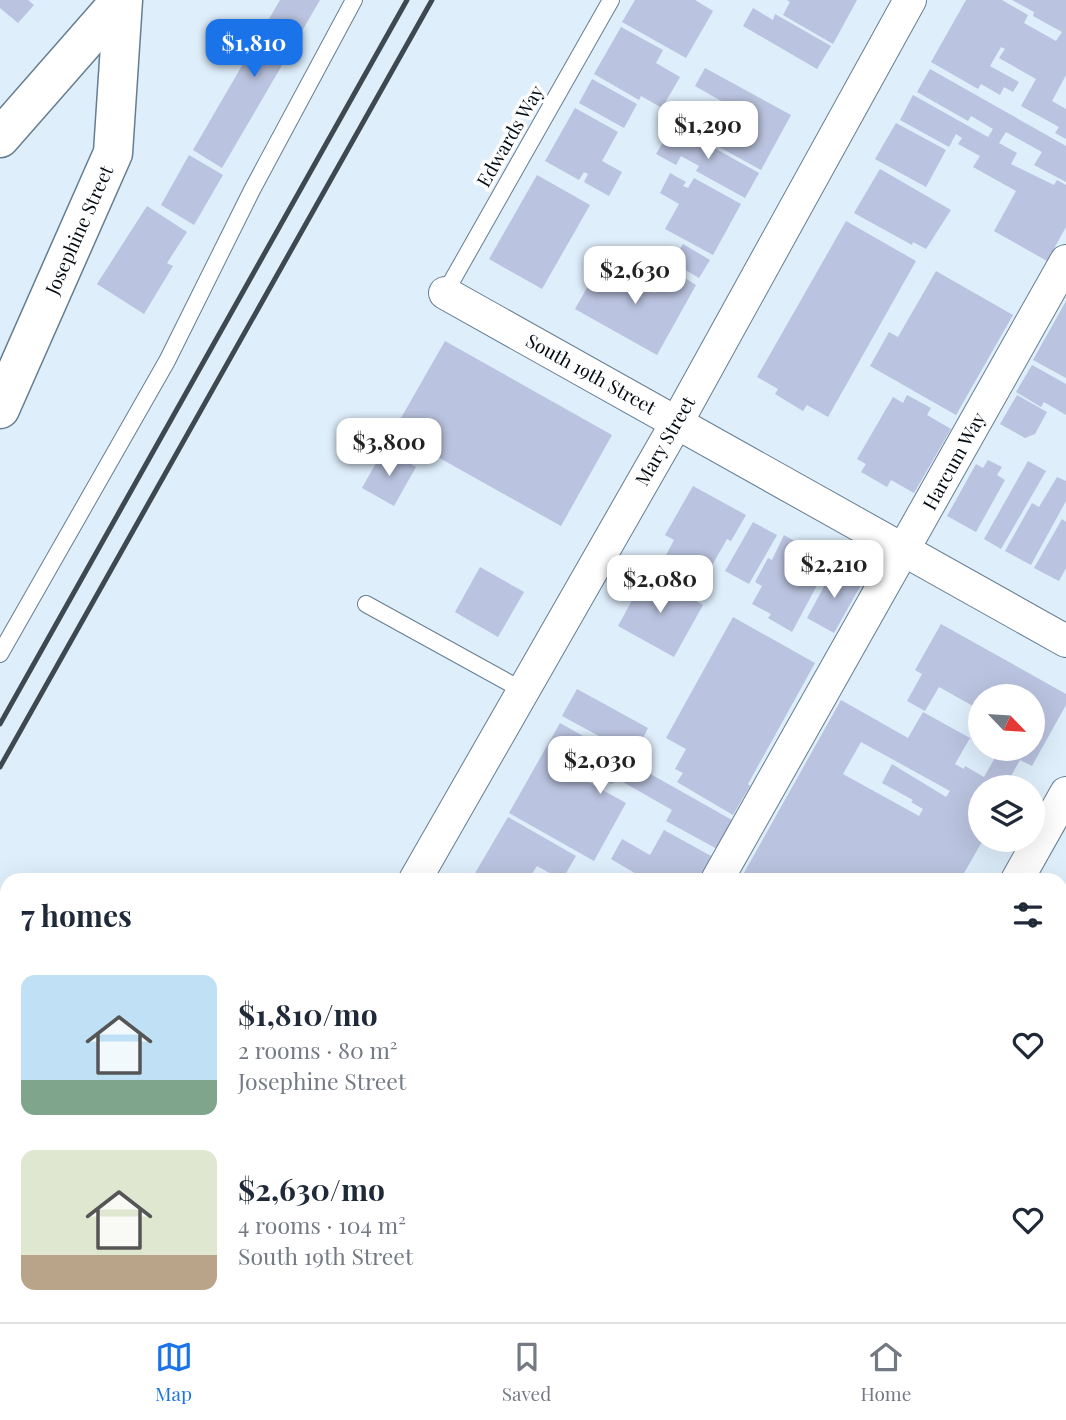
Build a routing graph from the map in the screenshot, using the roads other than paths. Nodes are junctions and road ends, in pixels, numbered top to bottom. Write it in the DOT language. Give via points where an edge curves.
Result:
graph roads {
  1 [pos="122,0"];
  2 [pos="354,0"];
  3 [pos="611,0"];
  4 [pos="910,0"];
  5 [pos="0,138"];
  6 [pos="1066,261"];
  7 [pos="444,293"];
  8 [pos="0,409"];
  9 [pos="677,422"];
  10 [pos="905,549"];
  11 [pos="366,604"];
  12 [pos="1066,641"];
  13 [pos="0,654"];
  14 [pos="522,690"];
  15 [pos="1066,793"];
  16 [pos="419,873"];
  17 [pos="721,873"];
  18 [pos="1021,873"];
  1 -- 5 [label="street"];
  1 -- 8 [label="street, Josephine Street" via="113,153"];
  2 -- 13 [label="lane" via="167,361"];
  3 -- 7 [label="lane, Edwards Way"];
  4 -- 9 [label="street, Mary Street"];
  6 -- 10 [label="street, Harcum Way"];
  7 -- 9 [label="street, South 19th Street"];
  9 -- 10 [label="street, South 19th Street"];
  9 -- 14 [label="street, Mary Street"];
  10 -- 12 [label="street, South 19th Street"];
  10 -- 17 [label="street, Harcum Way"];
  11 -- 14 [label="lane"];
  14 -- 16 [label="street, Mary Street"];
  15 -- 18 [label="street"];
}
